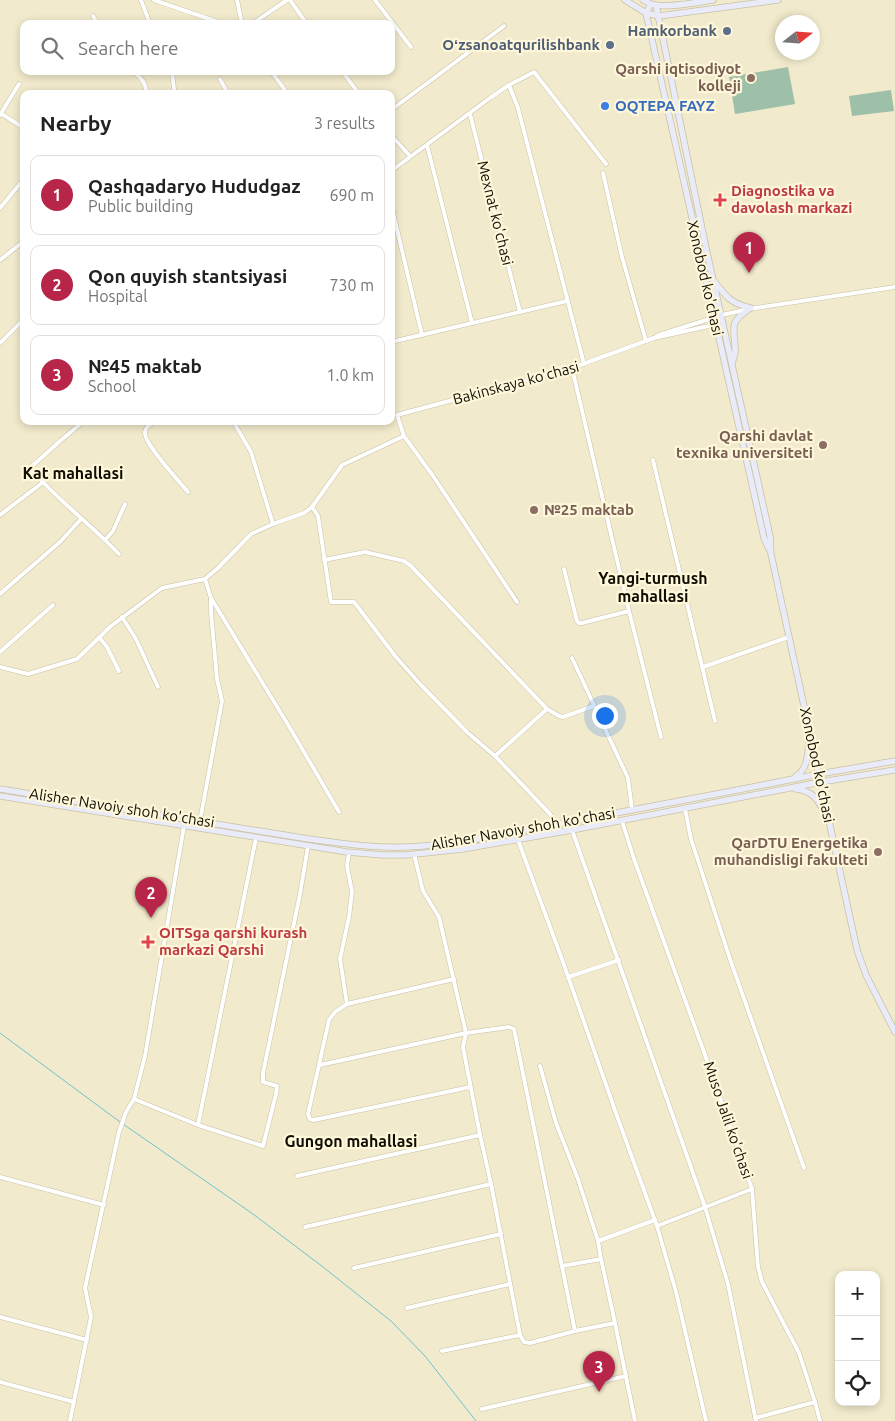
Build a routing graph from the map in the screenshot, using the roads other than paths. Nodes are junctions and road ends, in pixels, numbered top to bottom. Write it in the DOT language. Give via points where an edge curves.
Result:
graph roads {
  1 [pos="141,0"];
  2 [pos="154,0"];
  3 [pos="237,0"];
  4 [pos="289,0"];
  5 [pos="375,0"];
  6 [pos="625,0"];
  7 [pos="643,0"];
  8 [pos="713,0"];
  9 [pos="778,0"];
  10 [pos="653,5"];
  11 [pos="646,13"];
  12 [pos="93,16"];
  13 [pos="659,16"];
  14 [pos="96,20"];
  15 [pos="148,20"];
  16 [pos="212,20"];
  17 [pos="241,20"];
  18 [pos="258,20"];
  19 [pos="305,20"];
  20 [pos="390,20"];
  21 [pos="395,26"];
  22 [pos="504,26"];
  23 [pos="411,47"];
  24 [pos="138,75"];
  25 [pos="172,75"];
  26 [pos="274,75"];
  27 [pos="345,75"];
  28 [pos="220,79"];
  29 [pos="19,84"];
  30 [pos="509,85"];
  31 [pos="146,90"];
  32 [pos="174,90"];
  33 [pos="226,90"];
  34 [pos="285,90"];
  35 [pos="356,90"];
  36 [pos="395,107"];
  37 [pos="0,114"];
  38 [pos="470,114"];
  39 [pos="20,126"];
  40 [pos="395,139"];
  41 [pos="427,145"];
  42 [pos="410,156"];
  43 [pos="606,164"];
  44 [pos="395,168"];
  45 [pos="603,172"];
  46 [pos="20,184"];
  47 [pos="0,208"];
  48 [pos="395,221"];
  49 [pos="20,244"];
  50 [pos="0,260"];
  51 [pos="713,279"];
  52 [pos="895,287"];
  53 [pos="568,301"];
  54 [pos="751,309"];
  55 [pos="520,312"];
  56 [pos="722,315"];
  57 [pos="715,321"];
  58 [pos="723,322"];
  59 [pos="20,323"];
  60 [pos="472,324"];
  61 [pos="422,335"];
  62 [pos="1,340"];
  63 [pos="395,341"];
  64 [pos="646,341"];
  65 [pos="584,364"];
  66 [pos="732,365"];
  67 [pos="572,368"];
  68 [pos="395,415"];
  69 [pos="395,417"];
  70 [pos="79,425"];
  71 [pos="150,425"];
  72 [pos="235,425"];
  73 [pos="404,436"];
  74 [pos="653,460"];
  75 [pos="42,483"];
  76 [pos="188,492"];
  77 [pos="126,504"];
  78 [pos="312,506"];
  79 [pos="0,514"];
  80 [pos="81,519"];
  81 [pos="273,524"];
  82 [pos="105,540"];
  83 [pos="770,551"];
  84 [pos="118,554"];
  85 [pos="324,560"];
  86 [pos="564,569"];
  87 [pos="205,579"];
  88 [pos="0,594"];
  89 [pos="211,598"];
  90 [pos="517,602"];
  91 [pos="53,605"];
  92 [pos="629,611"];
  93 [pos="122,617"];
  94 [pos="99,637"];
  95 [pos="789,637"];
  96 [pos="0,652"];
  97 [pos="572,658"];
  98 [pos="703,667"];
  99 [pos="0,668"];
  100 [pos="119,671"];
  101 [pos="158,686"];
  102 [pos="594,706"];
  103 [pos="547,709"];
  104 [pos="715,721"];
  105 [pos="810,732"];
  106 [pos="660,737"];
  107 [pos="495,756"];
  108 [pos="895,761"];
  109 [pos="895,770"];
  110 [pos="819,774"];
  111 [pos="790,780"];
  112 [pos="821,782"];
  113 [pos="792,788"];
  114 [pos="0,789"];
  115 [pos="0,796"];
  116 [pos="685,809"];
  117 [pos="632,810"];
  118 [pos="339,812"];
  119 [pos="185,819"];
  120 [pos="584,819"];
  121 [pos="829,820"];
  122 [pos="200,821"];
  123 [pos="622,821"];
  124 [pos="556,824"];
  125 [pos="184,826"];
  126 [pos="199,828"];
  127 [pos="585,828"];
  128 [pos="572,830"];
  129 [pos="256,838"];
  130 [pos="518,840"];
  131 [pos="308,846"];
  132 [pos="349,852"];
  133 [pos="414,854"];
  134 [pos="619,960"];
  135 [pos="568,977"];
  136 [pos="454,979"];
  137 [pos="347,1004"];
  138 [pos="895,1032"];
  139 [pos="466,1033"];
  140 [pos="320,1065"];
  141 [pos="540,1066"];
  142 [pos="470,1086"];
  143 [pos="134,1099"];
  144 [pos="198,1126"];
  145 [pos="480,1135"];
  146 [pos="804,1168"];
  147 [pos="297,1176"];
  148 [pos="0,1177"];
  149 [pos="491,1184"];
  150 [pos="752,1189"];
  151 [pos="104,1205"];
  152 [pos="705,1207"];
  153 [pos="655,1220"];
  154 [pos="657,1226"];
  155 [pos="305,1227"];
  156 [pos="501,1234"];
  157 [pos="598,1241"];
  158 [pos="601,1259"];
  159 [pos="562,1266"];
  160 [pos="354,1268"];
  161 [pos="510,1284"];
  162 [pos="407,1308"];
  163 [pos="0,1317"];
  164 [pos="616,1323"];
  165 [pos="575,1331"];
  166 [pos="520,1335"];
  167 [pos="88,1340"];
  168 [pos="442,1351"];
  169 [pos="626,1376"];
  170 [pos="0,1382"];
  171 [pos="74,1402"];
  172 [pos="816,1402"];
  173 [pos="482,1409"];
  174 [pos="756,1419"];
  175 [pos="70,1421"];
  176 [pos="635,1421"];
  177 [pos="706,1421"];
  178 [pos="820,1421"];
  1 -- 15 [label="street"];
  2 -- 16 [label="street"];
  3 -- 17 [label="street"];
  4 -- 18 [label="street"];
  4 -- 19 [label="street"];
  5 -- 20 [label="street"];
  6 -- 11 [label="main road"];
  7 -- 10 [label="main road"];
  8 -- 10 [label="main road"];
  9 -- 13 [label="main road"];
  10 -- 11 [label="main road"];
  10 -- 13 [label="main road, Xonobod ko'chasi"];
  11 -- 13 [label="main road"];
  11 -- 57 [label="main road, Xonobod ko'chasi"];
  12 -- 14 [label="street"];
  13 -- 51 [label="main road, Xonobod ko'chasi"];
  21 -- 23 [label="street"];
  22 -- 36 [label="street"];
  24 -- 31 [label="street" via="145,83"];
  25 -- 32 [label="street"];
  26 -- 34 [label="street"];
  27 -- 35 [label="street"];
  28 -- 33 [label="street"];
  29 -- 37 [label="street"];
  30 -- 38 [label="street"];
  30 -- 43 [label="street" via="534,72"];
  30 -- 53 [label="street" via="518,108"];
  37 -- 39 [label="street"];
  38 -- 41 [label="street"];
  38 -- 55 [label="street, Mexnat ko'chasi"];
  40 -- 42 [label="street"];
  41 -- 42 [label="street"];
  41 -- 60 [label="street"];
  42 -- 44 [label="street"];
  45 -- 64 [label="street" via="622,257"];
  46 -- 47 [label="street"];
  48 -- 61 [label="street"];
  49 -- 50 [label="street"];
  51 -- 54 [label="main road" via="732,302"];
  51 -- 56 [label="main road, Xonobod ko'chasi"];
  52 -- 54 [label="street"];
  53 -- 55 [label="street"];
  53 -- 65 [label="street"];
  54 -- 56 [label="street"];
  54 -- 66 [label="main road" via="739,316 734,324 736,349"];
  55 -- 60 [label="street"];
  56 -- 57 [label="street"];
  56 -- 58 [label="main road, Xonobod ko'chasi"];
  57 -- 58 [label="street, Bakinskaya ko'chasi"];
  57 -- 64 [label="street, Bakinskaya ko'chasi" via="659,334"];
  57 -- 83 [label="main road, Xonobod ko'chasi" via="764,538"];
  58 -- 66 [label="main road, Xonobod ko'chasi"];
  59 -- 62 [label="street"];
  60 -- 61 [label="street"];
  61 -- 63 [label="street"];
  64 -- 65 [label="street, Bakinskaya ko'chasi"];
  65 -- 67 [label="street, Bakinskaya ko'chasi"];
  66 -- 83 [label="main road, Xonobod ko'chasi" via="770,536"];
  67 -- 68 [label="street, Bakinskaya ko'chasi"];
  67 -- 92 [label="street"];
  69 -- 73 [label="street, Bakinskaya ko'chasi"];
  70 -- 75 [label="street" via="30,468"];
  71 -- 76 [label="street" via="145,431 146,437"];
  72 -- 81 [label="street" via="251,452"];
  73 -- 78 [label="street" via="342,465"];
  73 -- 90 [label="street, Bakinskaya ko'chasi"];
  74 -- 98 [label="street"];
  75 -- 79 [label="street"];
  75 -- 80 [label="street"];
  77 -- 82 [label="street"];
  78 -- 81 [label="street" via="304,513"];
  78 -- 85 [label="street" via="318,516"];
  80 -- 82 [label="street"];
  80 -- 88 [label="street" via="61,541"];
  81 -- 87 [label="street" via="251,534"];
  82 -- 84 [label="street"];
  83 -- 95 [label="main road, Xonobod ko'chasi"];
  85 -- 103 [label="street" via="365,552 404,561"];
  85 -- 107 [label="street" via="331,602 354,602 421,686"];
  86 -- 92 [label="street" via="579,623"];
  87 -- 89 [label="street"];
  87 -- 93 [label="street" via="162,588"];
  89 -- 118 [label="street"];
  89 -- 122 [label="street" via="222,701"];
  91 -- 96 [label="street"];
  92 -- 106 [label="street"];
  93 -- 94 [label="street"];
  93 -- 101 [label="street"];
  94 -- 99 [label="street" via="77,659 28,674"];
  94 -- 100 [label="street"];
  95 -- 98 [label="street"];
  95 -- 105 [label="main road, Xonobod ko'chasi"];
  97 -- 102 [label="street"];
  98 -- 104 [label="street"];
  102 -- 103 [label="street" via="563,717"];
  102 -- 117 [label="street" via="628,778"];
  103 -- 107 [label="street"];
  105 -- 110 [label="main road, Xonobod ko'chasi"];
  105 -- 111 [label="main road" via="804,768"];
  107 -- 124 [label="street"];
  108 -- 110 [label="main road, Alisher Navoiy shoh ko'chasi"];
  109 -- 112 [label="main road, Alisher Navoiy shoh ko'chasi"];
  110 -- 111 [label="main road, Alisher Navoiy shoh ko'chasi"];
  110 -- 112 [label="main road, Xonobod ko'chasi"];
  111 -- 117 [label="main road, Alisher Navoiy shoh ko'chasi"];
  112 -- 113 [label="main road, Alisher Navoiy shoh ko'chasi"];
  112 -- 121 [label="main road, Xonobod ko'chasi"];
  113 -- 116 [label="main road, Alisher Navoiy shoh ko'chasi"];
  113 -- 121 [label="main road" via="812,794"];
  114 -- 119 [label="main road, Alisher Navoiy shoh ko'chasi"];
  115 -- 125 [label="main road, Alisher Navoiy shoh ko'chasi"];
  116 -- 123 [label="main road, Alisher Navoiy shoh ko'chasi"];
  116 -- 146 [label="street" via="691,839 731,962"];
  117 -- 120 [label="main road, Alisher Navoiy shoh ko'chasi"];
  119 -- 122 [label="main road, Alisher Navoiy shoh ko'chasi"];
  119 -- 125 [label="street"];
  120 -- 124 [label="main road, Alisher Navoiy shoh ko'chasi"];
  120 -- 127 [label="main road"];
  121 -- 138 [label="main road, Xonobod ko'chasi" via="856,950"];
  122 -- 124 [label="main road, Alisher Navoiy shoh ko'chasi" via="309,839 388,847 457,843"];
  122 -- 126 [label="main road"];
  123 -- 127 [label="main road, Alisher Navoiy shoh ko'chasi"];
  123 -- 150 [label="street, Muso Jalil ko'chasi"];
  125 -- 126 [label="main road, Alisher Navoiy shoh ko'chasi"];
  125 -- 143 [label="street" via="145,1056"];
  126 -- 129 [label="main road, Alisher Navoiy shoh ko'chasi"];
  127 -- 128 [label="main road, Alisher Navoiy shoh ko'chasi"];
  128 -- 130 [label="main road, Alisher Navoiy shoh ko'chasi"];
  128 -- 134 [label="street"];
  129 -- 131 [label="main road, Alisher Navoiy shoh ko'chasi"];
  129 -- 144 [label="street"];
  130 -- 133 [label="main road, Alisher Navoiy shoh ko'chasi" via="463,850"];
  130 -- 135 [label="street"];
  131 -- 132 [label="main road, Alisher Navoiy shoh ko'chasi"];
  131 -- 144 [label="street" via="263,1073 263,1082 277,1086 263,1146"];
  132 -- 133 [label="main road, Alisher Navoiy shoh ko'chasi"];
  132 -- 137 [label="street" via="347,866 352,892 340,959"];
  133 -- 136 [label="street" via="423,891 439,917"];
  134 -- 135 [label="street"];
  134 -- 152 [label="street"];
  135 -- 153 [label="street"];
  136 -- 137 [label="street"];
  136 -- 139 [label="street"];
  137 -- 140 [label="street" via="329,1020"];
  139 -- 140 [label="street"];
  139 -- 142 [label="street" via="463,1047"];
  139 -- 159 [label="street" via="514,1029"];
  140 -- 142 [label="street" via="308,1114 314,1120"];
  141 -- 157 [label="street" via="556,1123"];
  142 -- 145 [label="street"];
  143 -- 144 [label="street"];
  143 -- 151 [label="street" via="119,1132"];
  145 -- 147 [label="street"];
  145 -- 149 [label="street"];
  148 -- 151 [label="street"];
  149 -- 155 [label="street"];
  149 -- 156 [label="street"];
  150 -- 152 [label="street"];
  150 -- 172 [label="street, Muso Jalil ko'chasi" via="762,1282 799,1353"];
  151 -- 167 [label="street" via="85,1288 91,1317"];
  152 -- 154 [label="street"];
  152 -- 174 [label="street" via="728,1284"];
  153 -- 154 [label="street"];
  153 -- 157 [label="street"];
  154 -- 177 [label="street"];
  156 -- 160 [label="street"];
  156 -- 161 [label="street"];
  157 -- 158 [label="street"];
  158 -- 159 [label="street"];
  158 -- 164 [label="street"];
  159 -- 165 [label="street"];
  161 -- 162 [label="street"];
  161 -- 166 [label="street"];
  163 -- 167 [label="street"];
  164 -- 165 [label="street"];
  164 -- 169 [label="street"];
  165 -- 166 [label="street" via="530,1343 524,1342"];
  166 -- 168 [label="street"];
  167 -- 171 [label="street"];
  169 -- 173 [label="street"];
  169 -- 176 [label="street"];
  170 -- 171 [label="street"];
  171 -- 175 [label="street"];
  172 -- 174 [label="street"];
  172 -- 178 [label="street, Muso Jalil ko'chasi"];
}
